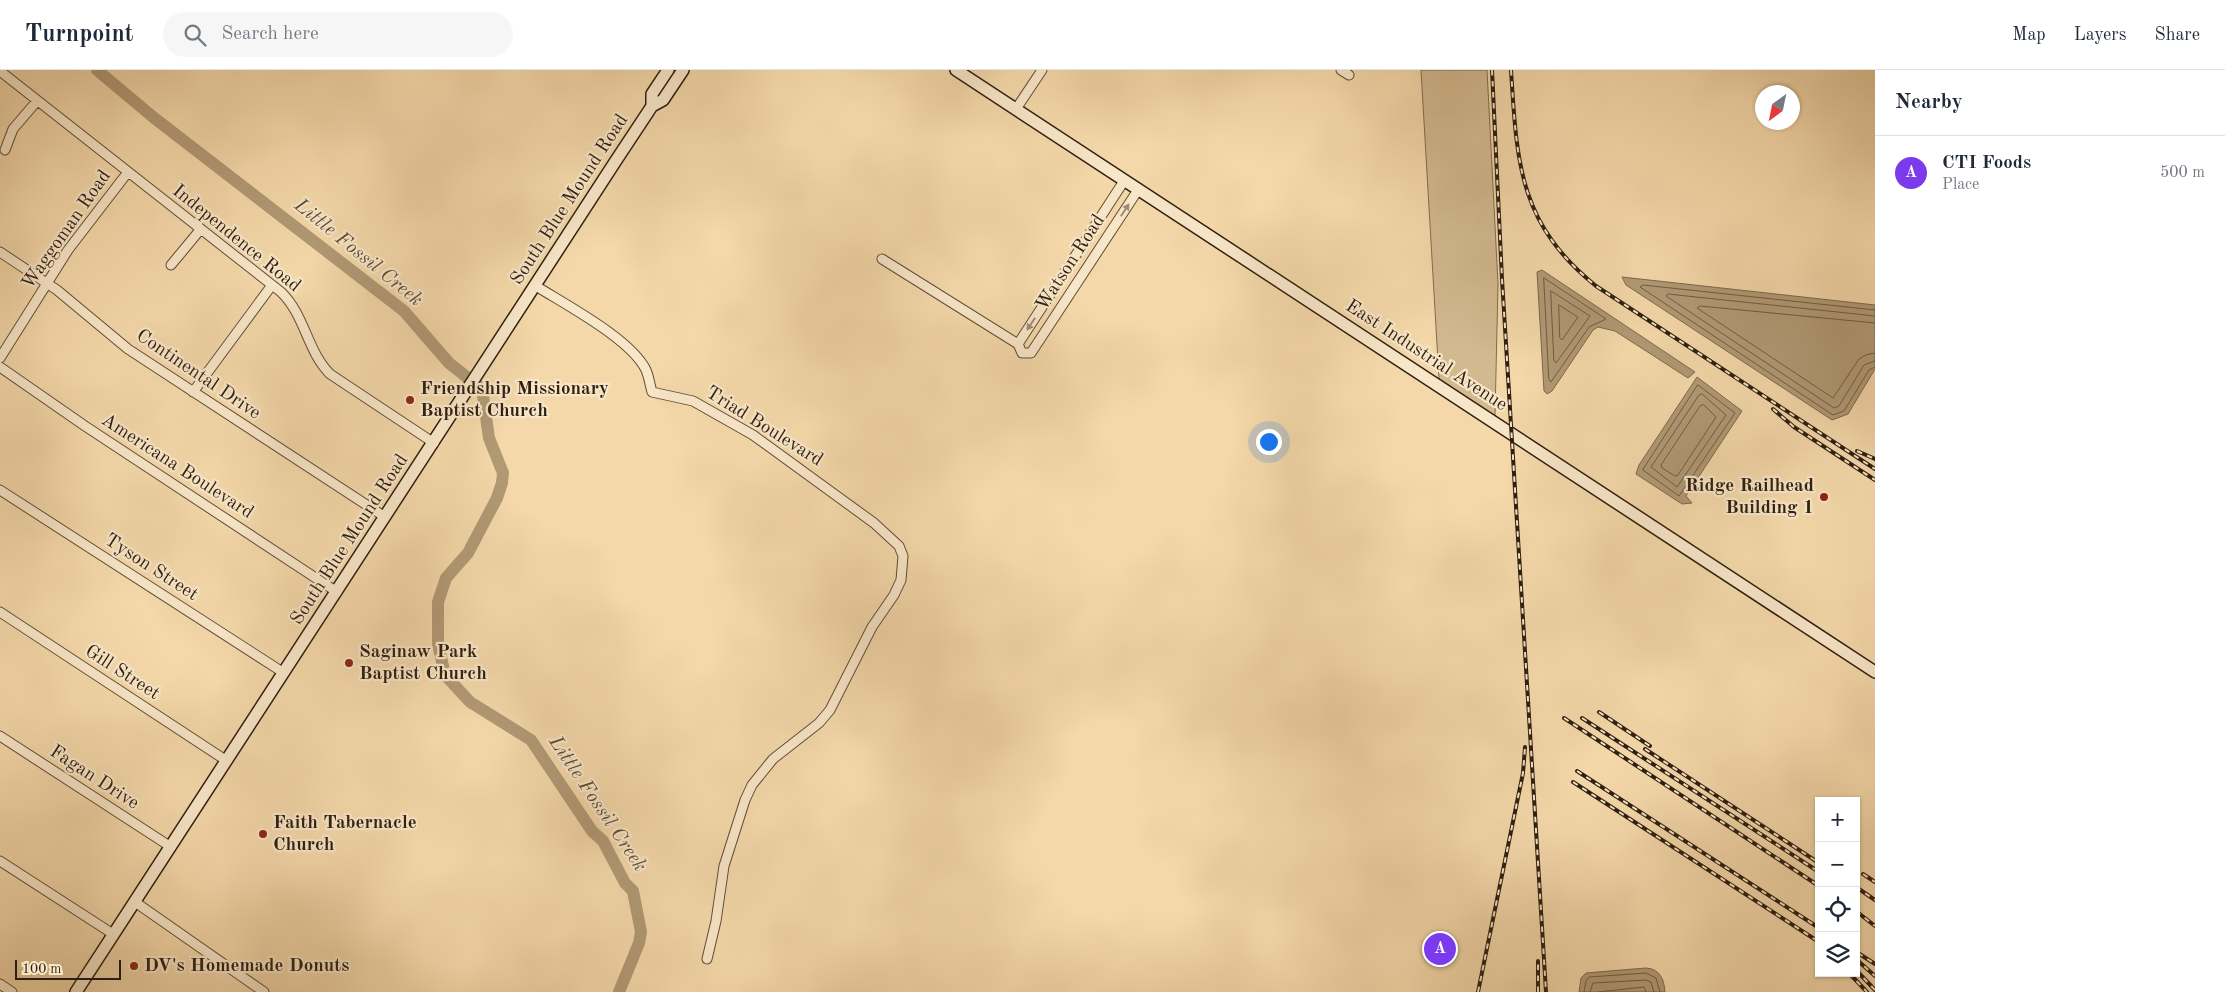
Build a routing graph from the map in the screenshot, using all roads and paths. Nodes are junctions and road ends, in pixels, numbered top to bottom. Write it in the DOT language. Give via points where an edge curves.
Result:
graph roads {
  1 [pos="668,70"];
  2 [pos="683,70"];
  3 [pos="956,70"];
  4 [pos="1042,70"];
  5 [pos="1341,70"];
  6 [pos="0,71"];
  7 [pos="1349,76"];
  8 [pos="37,100"];
  9 [pos="652,106"];
  10 [pos="1016,109"];
  11 [pos="5,150"];
  12 [pos="128,172"];
  13 [pos="1124,181"];
  14 [pos="1138,190"];
  15 [pos="200,230"];
  16 [pos="0,252"];
  17 [pos="882,259"];
  18 [pos="171,266"];
  19 [pos="48,282"];
  20 [pos="272,285"];
  21 [pos="536,286"];
  22 [pos="1018,344"];
  23 [pos="0,358"];
  24 [pos="0,367"];
  25 [pos="193,392"];
  26 [pos="434,443"];
  27 [pos="0,490"];
  28 [pos="385,517"];
  29 [pos="337,592"];
  30 [pos="0,612"];
  31 [pos="1875,672"];
  32 [pos="284,673"];
  33 [pos="0,736"];
  34 [pos="227,761"];
  35 [pos="170,847"];
  36 [pos="0,861"];
  37 [pos="135,902"];
  38 [pos="113,934"];
  39 [pos="706,959"];
  40 [pos="0,984"];
  41 [pos="12,992"];
  42 [pos="76,992"];
  43 [pos="264,992"];
  1 -- 9 [label="main road, South Blue Mound Road" via="652,94"];
  2 -- 9 [label="main road, South Blue Mound Road" via="663,100"];
  3 -- 10 [label="main road, East Industrial Avenue"];
  4 -- 10 [label="street"];
  5 -- 7 [label="street"];
  6 -- 8 [label="street, Independence Road"];
  8 -- 11 [label="street" via="13,129"];
  8 -- 12 [label="street, Independence Road"];
  9 -- 21 [label="main road, South Blue Mound Road"];
  10 -- 13 [label="main road, East Industrial Avenue"];
  12 -- 15 [label="street, Independence Road"];
  12 -- 19 [label="street, Waggoman Road" via="68,250"];
  13 -- 14 [label="main road, East Industrial Avenue"];
  13 -- 22 [label="street, one-way"];
  22 -- 14 [label="street, Watson Road, one-way" via="1022,353 1031,353"];
  14 -- 31 [label="main road, East Industrial Avenue"];
  15 -- 18 [label="street"];
  15 -- 20 [label="street, Independence Road"];
  16 -- 19 [label="street, Continental Drive"];
  17 -- 22 [label="street"];
  19 -- 23 [label="street, Waggoman Road"];
  19 -- 25 [label="street, Continental Drive" via="128,350"];
  20 -- 25 [label="street"];
  20 -- 26 [label="street, Independence Road" via="297,311 320,362 330,374"];
  21 -- 26 [label="main road, South Blue Mound Road"];
  21 -- 39 [label="street, Triad Boulevard" via="636,355 645,369 652,392 693,401 752,436 874,523 898,546 903,556 901,580 894,595 872,627 830,710 773,759 752,785 724,866"];
  24 -- 29 [label="street, Americana Boulevard"];
  25 -- 28 [label="street, Continental Drive"];
  26 -- 28 [label="main road, South Blue Mound Road"];
  27 -- 32 [label="street, Tyson Street"];
  28 -- 29 [label="main road, South Blue Mound Road"];
  29 -- 32 [label="main road, South Blue Mound Road"];
  30 -- 34 [label="street, Gill Street"];
  32 -- 34 [label="main road, South Blue Mound Road"];
  33 -- 35 [label="street, Fagan Drive"];
  34 -- 35 [label="main road, South Blue Mound Road"];
  35 -- 37 [label="main road, South Blue Mound Road"];
  36 -- 38 [label="street"];
  37 -- 38 [label="main road, South Blue Mound Road"];
  37 -- 43 [label="street"];
  38 -- 42 [label="main road, South Blue Mound Road"];
  40 -- 41 [label="street"];
}
